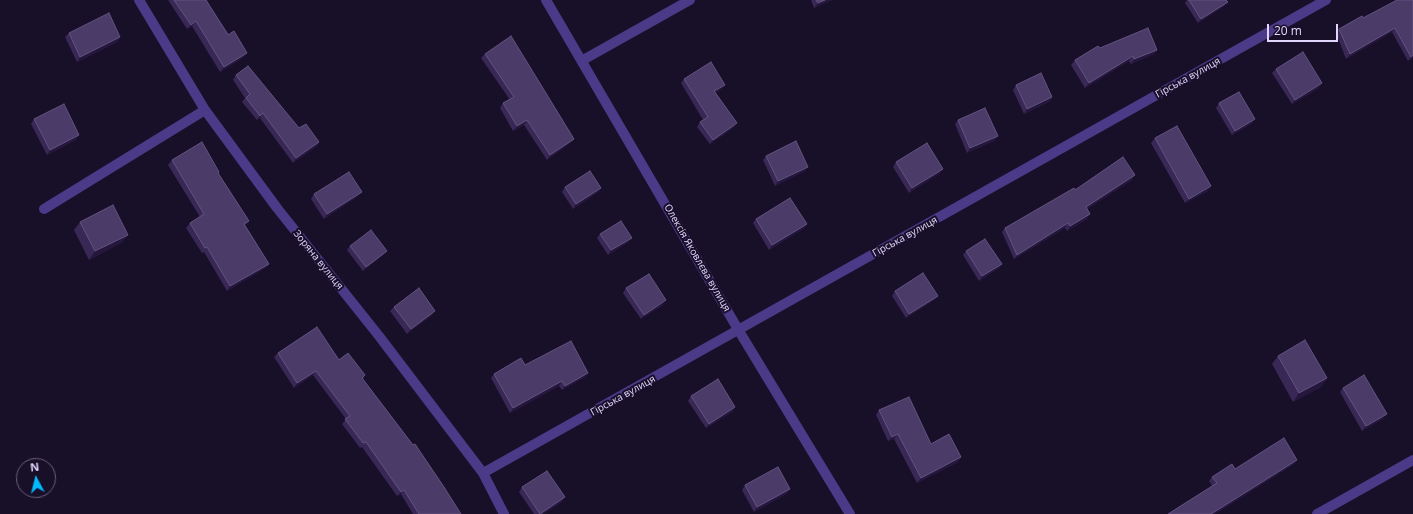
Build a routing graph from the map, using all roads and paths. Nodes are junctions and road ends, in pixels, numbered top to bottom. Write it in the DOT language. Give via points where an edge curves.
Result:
graph roads {
  1 [pos="139,0"];
  2 [pos="546,0"];
  3 [pos="690,0"];
  4 [pos="1326,0"];
  5 [pos="583,60"];
  6 [pos="205,110"];
  7 [pos="44,209"];
  8 [pos="739,331"];
  9 [pos="1413,460"];
  10 [pos="483,473"];
  11 [pos="504,514"];
  12 [pos="850,514"];
  13 [pos="1317,514"];
  1 -- 6 [label="street, Зоряна вулиця"];
  2 -- 5 [label="street, Олексія Яковлєва вулиця"];
  3 -- 5 [label="street"];
  4 -- 8 [label="street, Гірська вулиця"];
  5 -- 8 [label="street, Олексія Яковлєва вулиця"];
  6 -- 7 [label="street"];
  6 -- 10 [label="street, Зоряна вулиця" via="277,208"];
  8 -- 10 [label="street, Гірська вулиця"];
  8 -- 12 [label="street, Олексія Яковлєва вулиця"];
  9 -- 13 [label="street"];
  10 -- 11 [label="street, Зоряна вулиця"];
}
